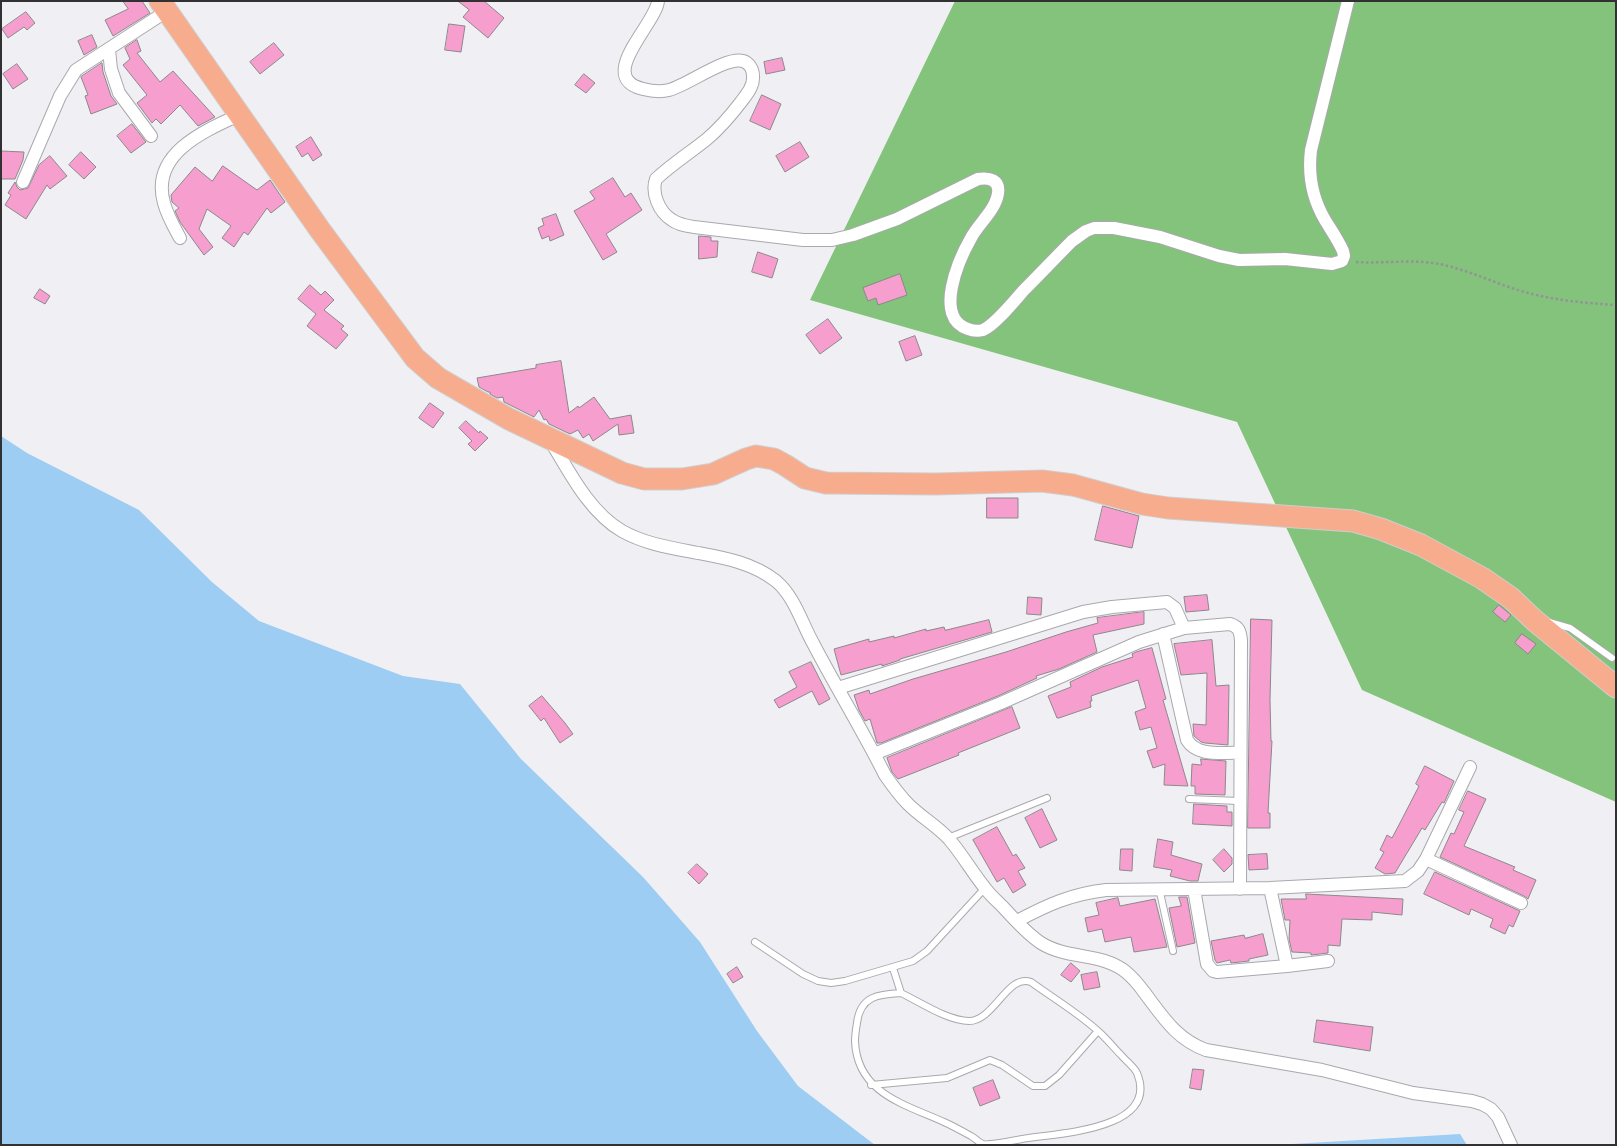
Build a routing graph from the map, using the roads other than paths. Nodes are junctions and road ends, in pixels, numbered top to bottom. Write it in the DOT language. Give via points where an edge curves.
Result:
graph roads {
  1 [pos="658,1"];
  2 [pos="1348,1"];
  3 [pos="164,6"];
  4 [pos="109,50"];
  5 [pos="239,115"];
  6 [pos="151,136"];
  7 [pos="23,182"];
  8 [pos="180,238"];
  9 [pos="549,438"];
  10 [pos="1534,620"];
  11 [pos="1184,628"];
  12 [pos="1163,634"];
  13 [pos="1612,658"];
  14 [pos="1616,687"];
  15 [pos="838,688"];
  16 [pos="1240,753"];
  17 [pos="874,754"];
  18 [pos="1470,767"];
  19 [pos="1047,798"];
  20 [pos="1188,799"];
  21 [pos="1240,801"];
  22 [pos="948,838"];
  23 [pos="1426,859"];
  24 [pos="985,888"];
  25 [pos="1159,888"];
  26 [pos="1270,888"];
  27 [pos="1194,889"];
  28 [pos="1240,889"];
  29 [pos="1521,903"];
  30 [pos="1016,921"];
  31 [pos="755,942"];
  32 [pos="1172,951"];
  33 [pos="1328,962"];
  34 [pos="1287,966"];
  35 [pos="893,968"];
  36 [pos="901,992"];
  37 [pos="1098,1032"];
  38 [pos="872,1085"];
  39 [pos="984,1145"];
  40 [pos="1511,1145"];
  1 -- 2 [label="street" via="626,61 625,76 630,83 666,91 718,66 737,61 747,64 753,72 747,94 719,128 656,179 654,191 666,216 679,224 694,227 803,240 832,240 897,219 978,179 991,179 998,187 996,202 971,238 959,263 950,301 956,321 969,330 977,331 984,330 998,318 1072,241 1094,228 1160,236 1238,260 1285,259 1332,264 1342,261 1343,251 1314,195 1309,164"];
  3 -- 4 [label="street"];
  3 -- 5 [label="highway"];
  4 -- 6 [label="street" via="110,69 118,92"];
  4 -- 7 [label="street" via="86,62 68,80"];
  5 -- 8 [label="street" via="190,140 166,169 162,183 164,202"];
  5 -- 9 [label="highway" via="415,358 455,389"];
  9 -- 10 [label="highway" via="622,473 644,479 682,479 713,474 756,456 774,459 805,478 826,483 1042,481 1168,508 1353,522 1421,545 1482,578 1511,598"];
  9 -- 15 [label="street" via="595,508 622,530 668,548 728,558 776,581 786,591"];
  10 -- 13 [label="lane" via="1570,628"];
  10 -- 14 [label="highway"];
  11 -- 12 [label="street"];
  11 -- 15 [label="street" via="1175,608 1167,602 1097,609"];
  11 -- 16 [label="street" via="1230,624 1240,631"];
  12 -- 16 [label="street" via="1187,740 1198,751"];
  12 -- 17 [label="street" via="1122,648"];
  15 -- 17 [label="street"];
  16 -- 21 [label="street"];
  17 -- 22 [label="street" via="897,792"];
  18 -- 23 [label="street"];
  19 -- 22 [label="lane"];
  20 -- 21 [label="lane"];
  21 -- 28 [label="street"];
  22 -- 24 [label="street"];
  23 -- 26 [label="street" via="1410,878 1397,882"];
  23 -- 29 [label="street"];
  24 -- 30 [label="street"];
  24 -- 35 [label="lane" via="927,951 913,962"];
  25 -- 27 [label="street"];
  25 -- 30 [label="street" via="1085,892 1044,906"];
  25 -- 32 [label="lane"];
  26 -- 28 [label="street"];
  26 -- 34 [label="street"];
  27 -- 28 [label="street"];
  27 -- 34 [label="street" via="1209,967 1217,972"];
  30 -- 40 [label="street" via="1052,949 1098,958 1126,972 1172,1029 1194,1046 1347,1075 1413,1093 1482,1104 1498,1117"];
  31 -- 35 [label="lane" via="818,981 845,981"];
  33 -- 34 [label="street"];
  35 -- 36 [label="lane"];
  36 -- 37 [label="lane" via="954,1019 970,1022 987,1013 1018,981 1026,980"];
  36 -- 38 [label="lane" via="874,997 863,1003 858,1016 855,1042 861,1068"];
  37 -- 38 [label="lane" via="1045,1086 1034,1086 990,1060 947,1078"];
  37 -- 39 [label="lane" via="1136,1072 1140,1087 1138,1099 1127,1114 1099,1126"];
  38 -- 39 [label="lane" via="886,1096 946,1123"];
}
